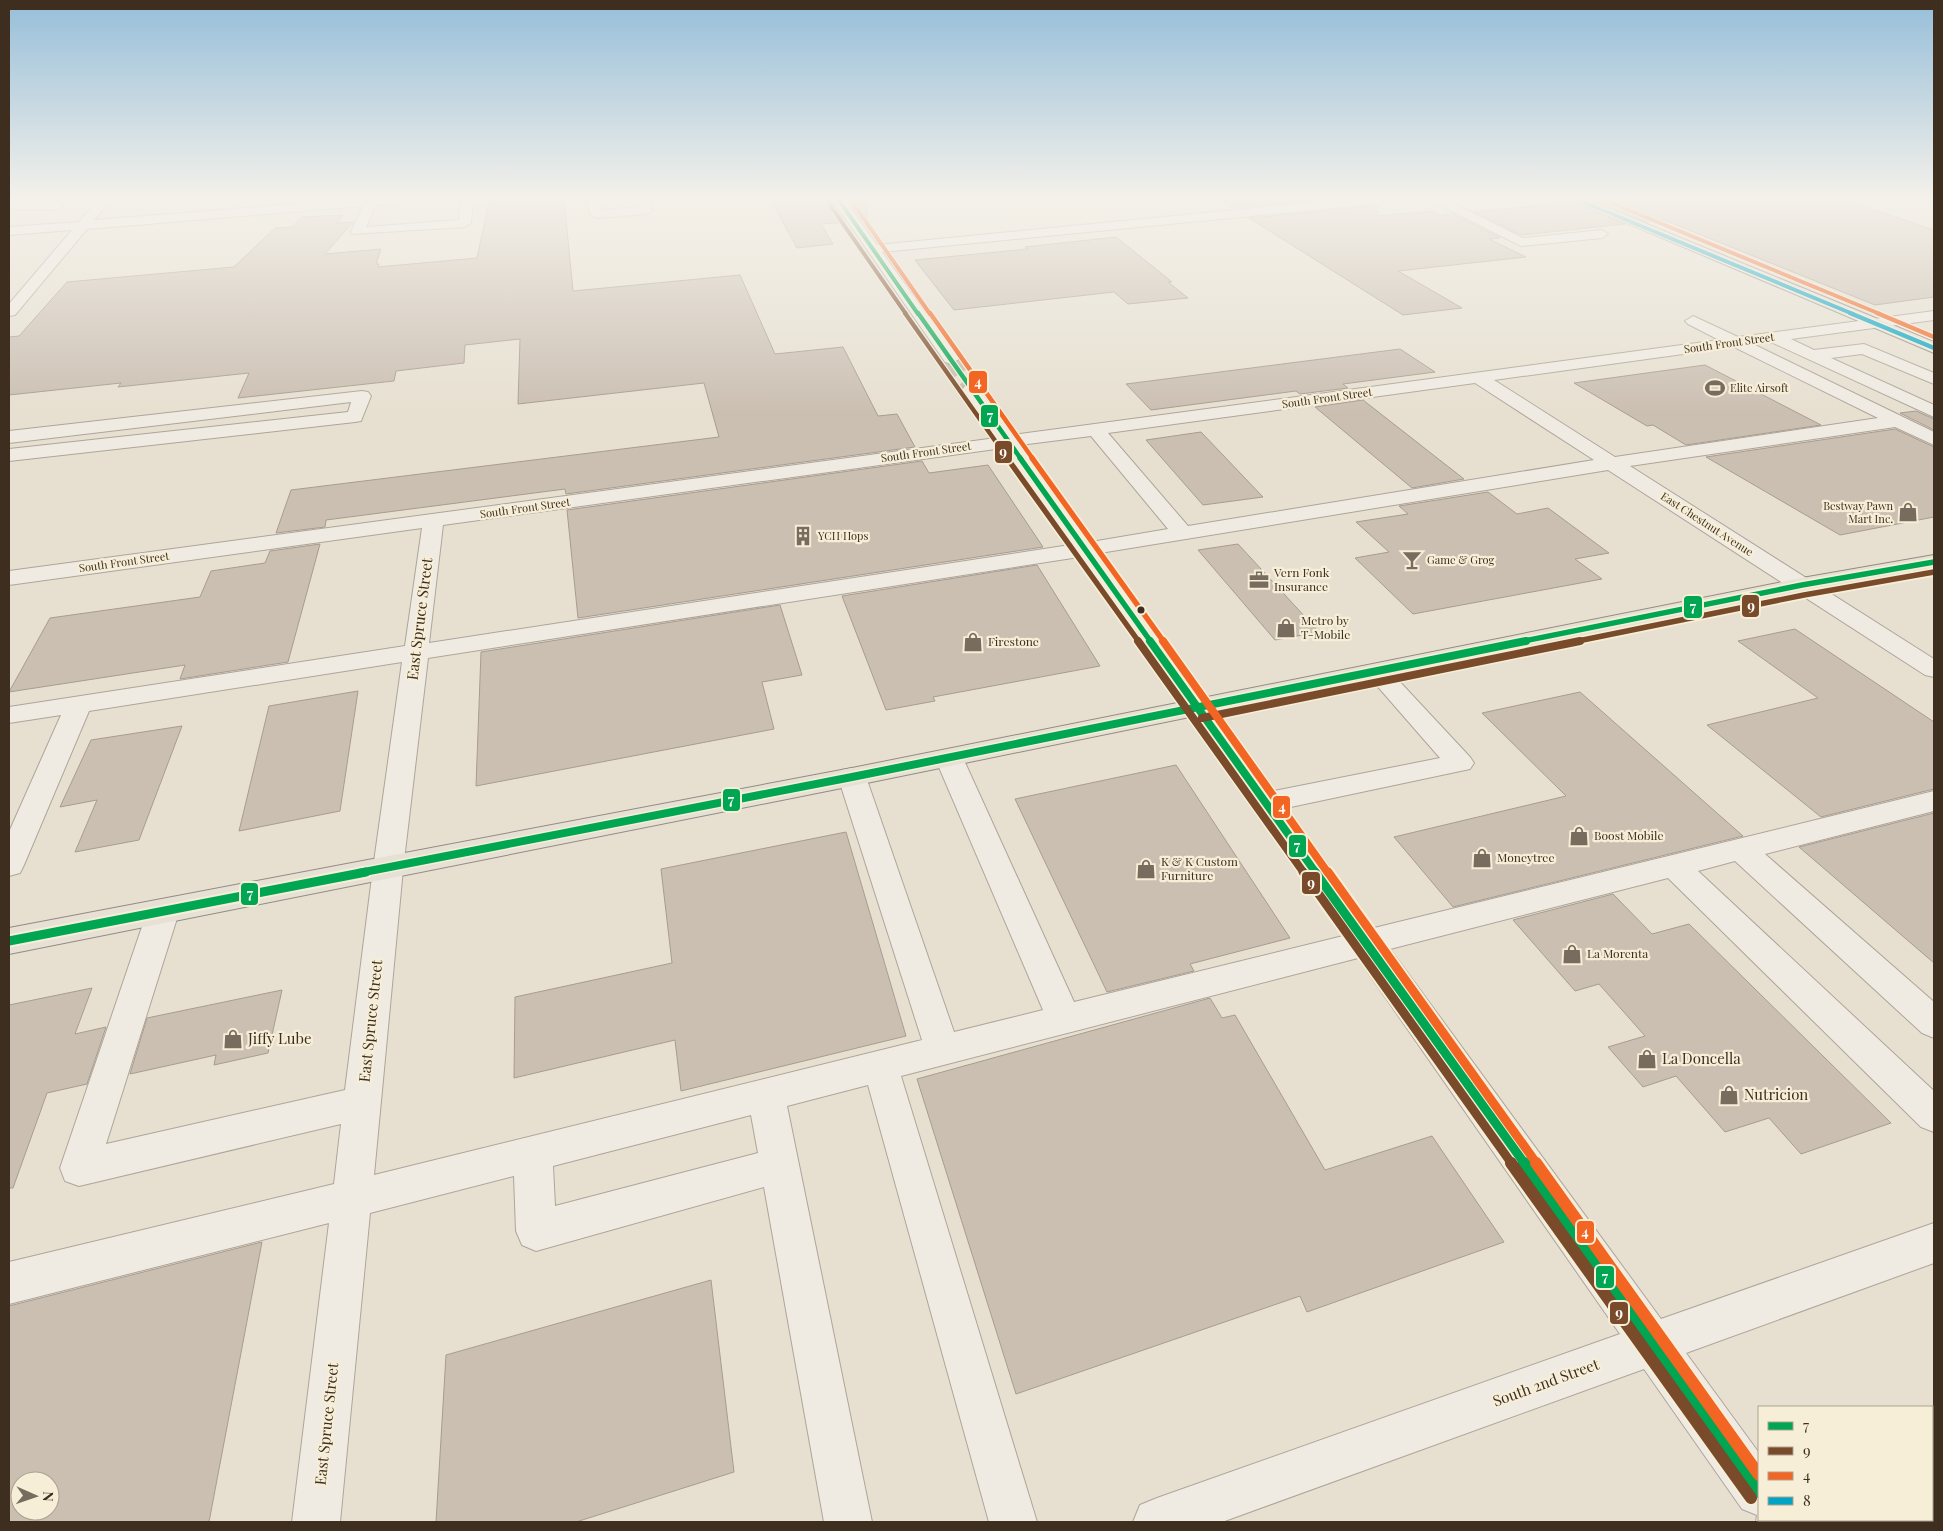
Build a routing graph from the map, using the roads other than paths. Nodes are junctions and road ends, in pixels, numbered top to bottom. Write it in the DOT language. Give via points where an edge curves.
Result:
graph roads {
  1 [pos="41,270"];
  2 [pos="889,270"];
  3 [pos="1747,270"];
  4 [pos="18,296"];
  5 [pos="1934,316"];
  6 [pos="1693,321"];
  7 [pos="1873,324"];
  8 [pos="1773,337"];
  9 [pos="1736,342"];
  10 [pos="1934,348"];
  11 [pos="1811,355"];
  12 [pos="950,360"];
  13 [pos="1479,378"];
  14 [pos="1934,379"];
  15 [pos="971,390"];
  16 [pos="1934,412"];
  17 [pos="1897,420"];
  18 [pos="1095,428"];
  19 [pos="1930,434"];
  20 [pos="9,437"];
  21 [pos="1009,440"];
  22 [pos="9,455"];
  23 [pos="1613,463"];
  24 [pos="433,521"];
  25 [pos="1183,534"];
  26 [pos="1087,549"];
  27 [pos="1934,562"];
  28 [pos="9,578"];
  29 [pos="1802,584"];
  30 [pos="416,652"];
  31 [pos="1934,670"];
  32 [pos="1377,672"];
  33 [pos="79,704"];
  34 [pos="1200,708"];
  35 [pos="9,715"];
  36 [pos="949,758"];
  37 [pos="852,777"];
  38 [pos="1934,801"];
  39 [pos="1267,802"];
  40 [pos="1740,849"];
  41 [pos="9,865"];
  42 [pos="1673,866"];
  43 [pos="388,869"];
  44 [pos="163,912"];
  45 [pos="9,941"];
  46 [pos="1366,941"];
  47 [pos="1064,1018"];
  48 [pos="1934,1023"];
  49 [pos="942,1049"];
  50 [pos="880,1065"];
  51 [pos="766,1094"];
  52 [pos="363,1102"];
  53 [pos="1934,1115"];
  54 [pos="534,1154"];
  55 [pos="779,1165"];
  56 [pos="352,1200"];
  57 [pos="1934,1243"];
  58 [pos="9,1283"];
  59 [pos="1654,1344"];
  60 [pos="1758,1491"];
  61 [pos="1175,1519"];
  62 [pos="316,1522"];
  63 [pos="848,1522"];
  64 [pos="1013,1522"];
  1 -- 4 [label="street"];
  2 -- 12 [label="street"];
  3 -- 7 [label="main road"];
  5 -- 7 [label="street, South Front Street"];
  6 -- 9 [label="street"];
  7 -- 8 [label="street, South Front Street"];
  7 -- 10 [label="main road"];
  8 -- 9 [label="street, South Front Street"];
  8 -- 11 [label="street"];
  9 -- 13 [label="street, South Front Street"];
  9 -- 17 [label="street"];
  11 -- 14 [label="street" via="1864,350"];
  11 -- 16 [label="street"];
  13 -- 18 [label="street, South Front Street"];
  13 -- 23 [label="street, East Chestnut Avenue"];
  15 -- 21 [label="street"];
  17 -- 19 [label="street"];
  17 -- 23 [label="street"];
  18 -- 21 [label="street, South Front Street"];
  18 -- 25 [label="street"];
  20 -- 22 [label="street" via="362,396 355,417"];
  21 -- 24 [label="street, South Front Street"];
  21 -- 26 [label="street"];
  23 -- 25 [label="street"];
  23 -- 29 [label="street, East Chestnut Avenue"];
  24 -- 28 [label="street, South Front Street"];
  24 -- 30 [label="street, East Spruce Street"];
  25 -- 26 [label="street"];
  26 -- 30 [label="street"];
  26 -- 34 [label="street"];
  27 -- 29 [label="main road"];
  29 -- 31 [label="street, East Chestnut Avenue"];
  29 -- 32 [label="main road"];
  30 -- 33 [label="street"];
  30 -- 43 [label="street, East Spruce Street"];
  32 -- 34 [label="main road"];
  32 -- 39 [label="street" via="1460,763"];
  33 -- 35 [label="street"];
  33 -- 41 [label="street"];
  34 -- 36 [label="main road"];
  34 -- 39 [label="street"];
  36 -- 37 [label="main road"];
  36 -- 47 [label="street"];
  37 -- 43 [label="main road"];
  37 -- 49 [label="street"];
  38 -- 40 [label="street"];
  39 -- 46 [label="street"];
  40 -- 42 [label="street"];
  40 -- 48 [label="street"];
  42 -- 46 [label="street"];
  42 -- 53 [label="street"];
  43 -- 44 [label="main road"];
  43 -- 52 [label="street, East Spruce Street"];
  44 -- 45 [label="main road"];
  44 -- 52 [label="street" via="79,1168"];
  46 -- 47 [label="street"];
  46 -- 59 [label="street"];
  47 -- 49 [label="street"];
  49 -- 50 [label="street"];
  50 -- 51 [label="street"];
  50 -- 64 [label="street"];
  51 -- 54 [label="street"];
  51 -- 55 [label="street"];
  52 -- 56 [label="street, East Spruce Street"];
  54 -- 55 [label="street" via="536,1231"];
  54 -- 56 [label="street"];
  55 -- 63 [label="street"];
  56 -- 58 [label="street"];
  56 -- 62 [label="street, East Spruce Street"];
  57 -- 59 [label="street, South 2nd Street"];
  59 -- 60 [label="street"];
  59 -- 61 [label="street, South 2nd Street"];
}
